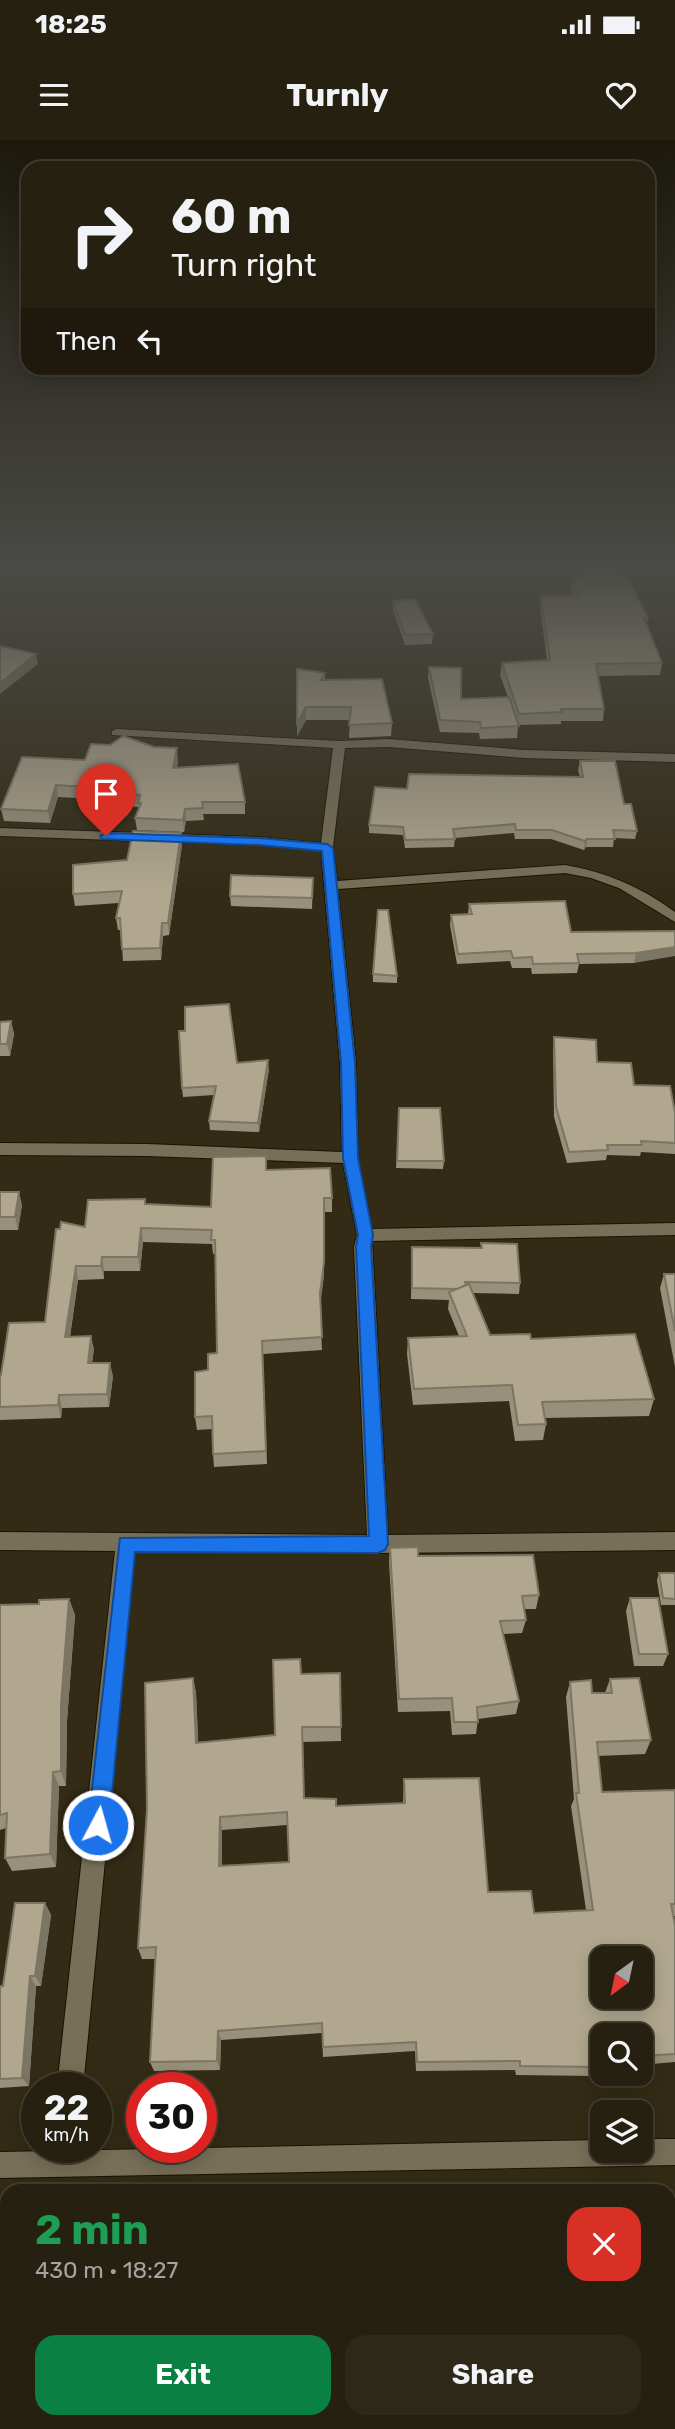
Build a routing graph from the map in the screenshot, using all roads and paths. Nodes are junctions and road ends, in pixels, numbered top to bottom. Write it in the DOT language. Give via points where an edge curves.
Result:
graph roads {
  1 [pos="116,733"];
  2 [pos="340,745"];
  3 [pos="675,758"];
  4 [pos="0,832"];
  5 [pos="327,848"];
  6 [pos="331,885"];
  7 [pos="675,918"];
  8 [pos="0,1149"];
  9 [pos="350,1158"];
  10 [pos="675,1229"];
  11 [pos="365,1235"];
  12 [pos="675,1541"];
  13 [pos="0,1542"];
  14 [pos="127,1544"];
  15 [pos="378,1544"];
  16 [pos="73,2072"];
  17 [pos="675,2151"];
  18 [pos="112,2156"];
  19 [pos="21,2162"];
  20 [pos="0,2165"];
  1 -- 2 [label="street"];
  2 -- 3 [label="street" via="388,743 525,754"];
  2 -- 5 [label="street"];
  4 -- 5 [label="street" via="259,841"];
  5 -- 6 [label="street"];
  6 -- 7 [label="street" via="565,869 622,883"];
  6 -- 9 [label="street" via="348,1063"];
  8 -- 9 [label="street"];
  9 -- 11 [label="street"];
  10 -- 11 [label="street"];
  11 -- 15 [label="street"];
  12 -- 15 [label="street"];
  13 -- 14 [label="street"];
  14 -- 15 [label="street"];
  14 -- 16 [label="street"];
  17 -- 18 [label="street"];
  19 -- 20 [label="street"];
}
